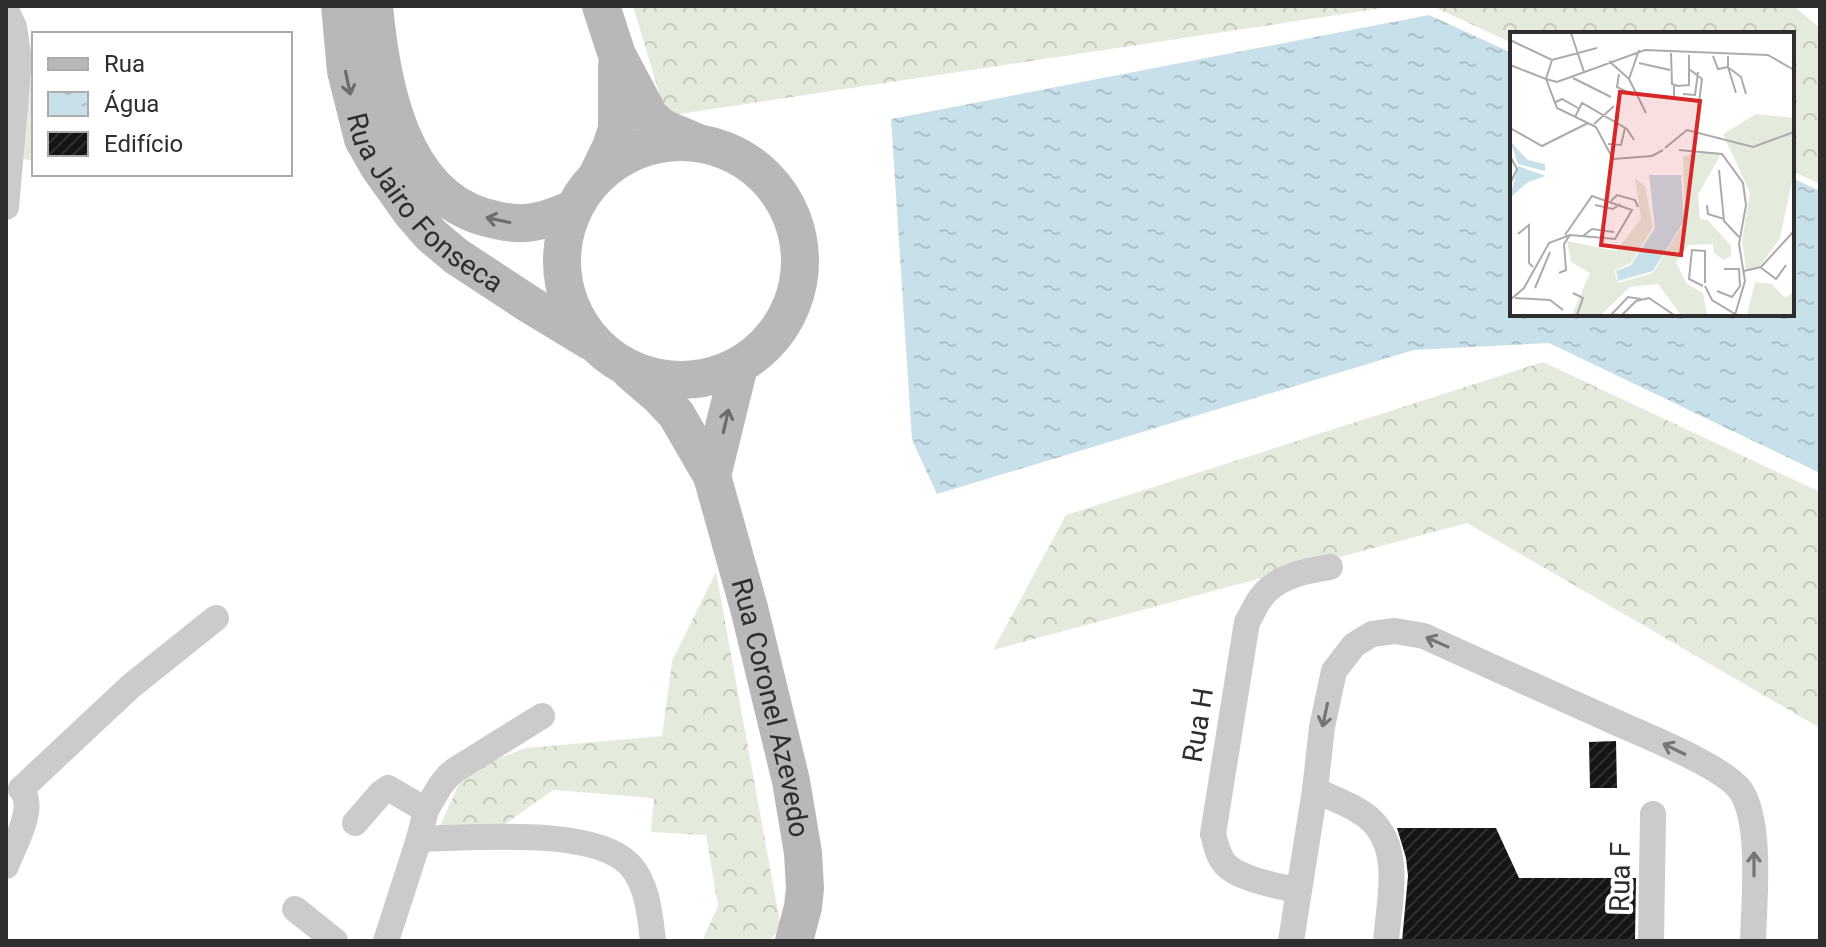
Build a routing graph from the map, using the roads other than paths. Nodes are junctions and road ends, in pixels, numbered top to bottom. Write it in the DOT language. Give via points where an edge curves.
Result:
graph roads {
  1 [pos="340,6"];
  2 [pos="374,6"];
  3 [pos="601,6"];
  4 [pos="6,10"];
  5 [pos="617,55"];
  6 [pos="698,143"];
  7 [pos="597,176"];
  8 [pos="6,207"];
  9 [pos="573,209"];
  10 [pos="608,354"];
  11 [pos="739,366"];
  12 [pos="712,476"];
  13 [pos="1330,567"];
  14 [pos="216,618"];
  15 [pos="542,716"];
  16 [pos="13,787"];
  17 [pos="1315,790"];
  18 [pos="426,810"];
  19 [pos="1653,814"];
  20 [pos="355,823"];
  21 [pos="419,839"];
  22 [pos="6,866"];
  23 [pos="1298,891"];
  24 [pos="295,909"];
  25 [pos="335,941"];
  26 [pos="386,941"];
  27 [pos="653,941"];
  28 [pos="794,941"];
  29 [pos="1291,941"];
  30 [pos="1386,941"];
  31 [pos="1651,941"];
  32 [pos="1753,941"];
  1 -- 10 [label="main road, Rua Jairo Fonseca, one-way" via="346,71 363,139 411,212 456,256"];
  9 -- 2 [label="main road, Rua Jairo Fonseca, one-way" via="537,222 516,223 472,214 442,195 412,157 399,128"];
  3 -- 5 [label="main road"];
  4 -- 8 [label="street" via="19,60"];
  5 -- 6 [label="main road" via="650,117"];
  5 -- 7 [label="main road" via="617,129"];
  6 -- 7 [label="main road" via="661,143 627,154"];
  6 -- 11 [label="main road" via="730,152 758,170 779,194 794,224 800,256 797,289 785,320 765,346"];
  7 -- 9 [label="main road"];
  9 -- 10 [label="main road" via="563,243 563,279 574,313"];
  10 -- 11 [label="main road" via="650,377 680,381"];
  10 -- 12 [label="main road" via="676,414"];
  12 -- 11 [label="main road, one-way"];
  12 -- 28 [label="main road, Rua Coronel Azevedo" via="793,795 805,888"];
  13 -- 23 [label="street, Rua H" via="1281,580 1262,596 1247,622 1213,834 1226,865"];
  14 -- 16 [label="street"];
  15 -- 18 [label="street" via="449,775"];
  16 -- 22 [label="street" via="27,796 27,809"];
  17 -- 23 [label="street"];
  17 -- 30 [label="street" via="1357,810 1384,837 1392,861"];
  32 -- 17 [label="street, one-way" via="1750,810 1728,778 1424,636 1372,634 1354,645 1334,671"];
  18 -- 20 [label="street" via="388,788"];
  18 -- 21 [label="street"];
  19 -- 31 [label="street, Rua F"];
  21 -- 26 [label="street"];
  21 -- 27 [label="street" via="527,836 601,848 629,864 639,877"];
  23 -- 29 [label="street"];
  24 -- 25 [label="street"];
}
